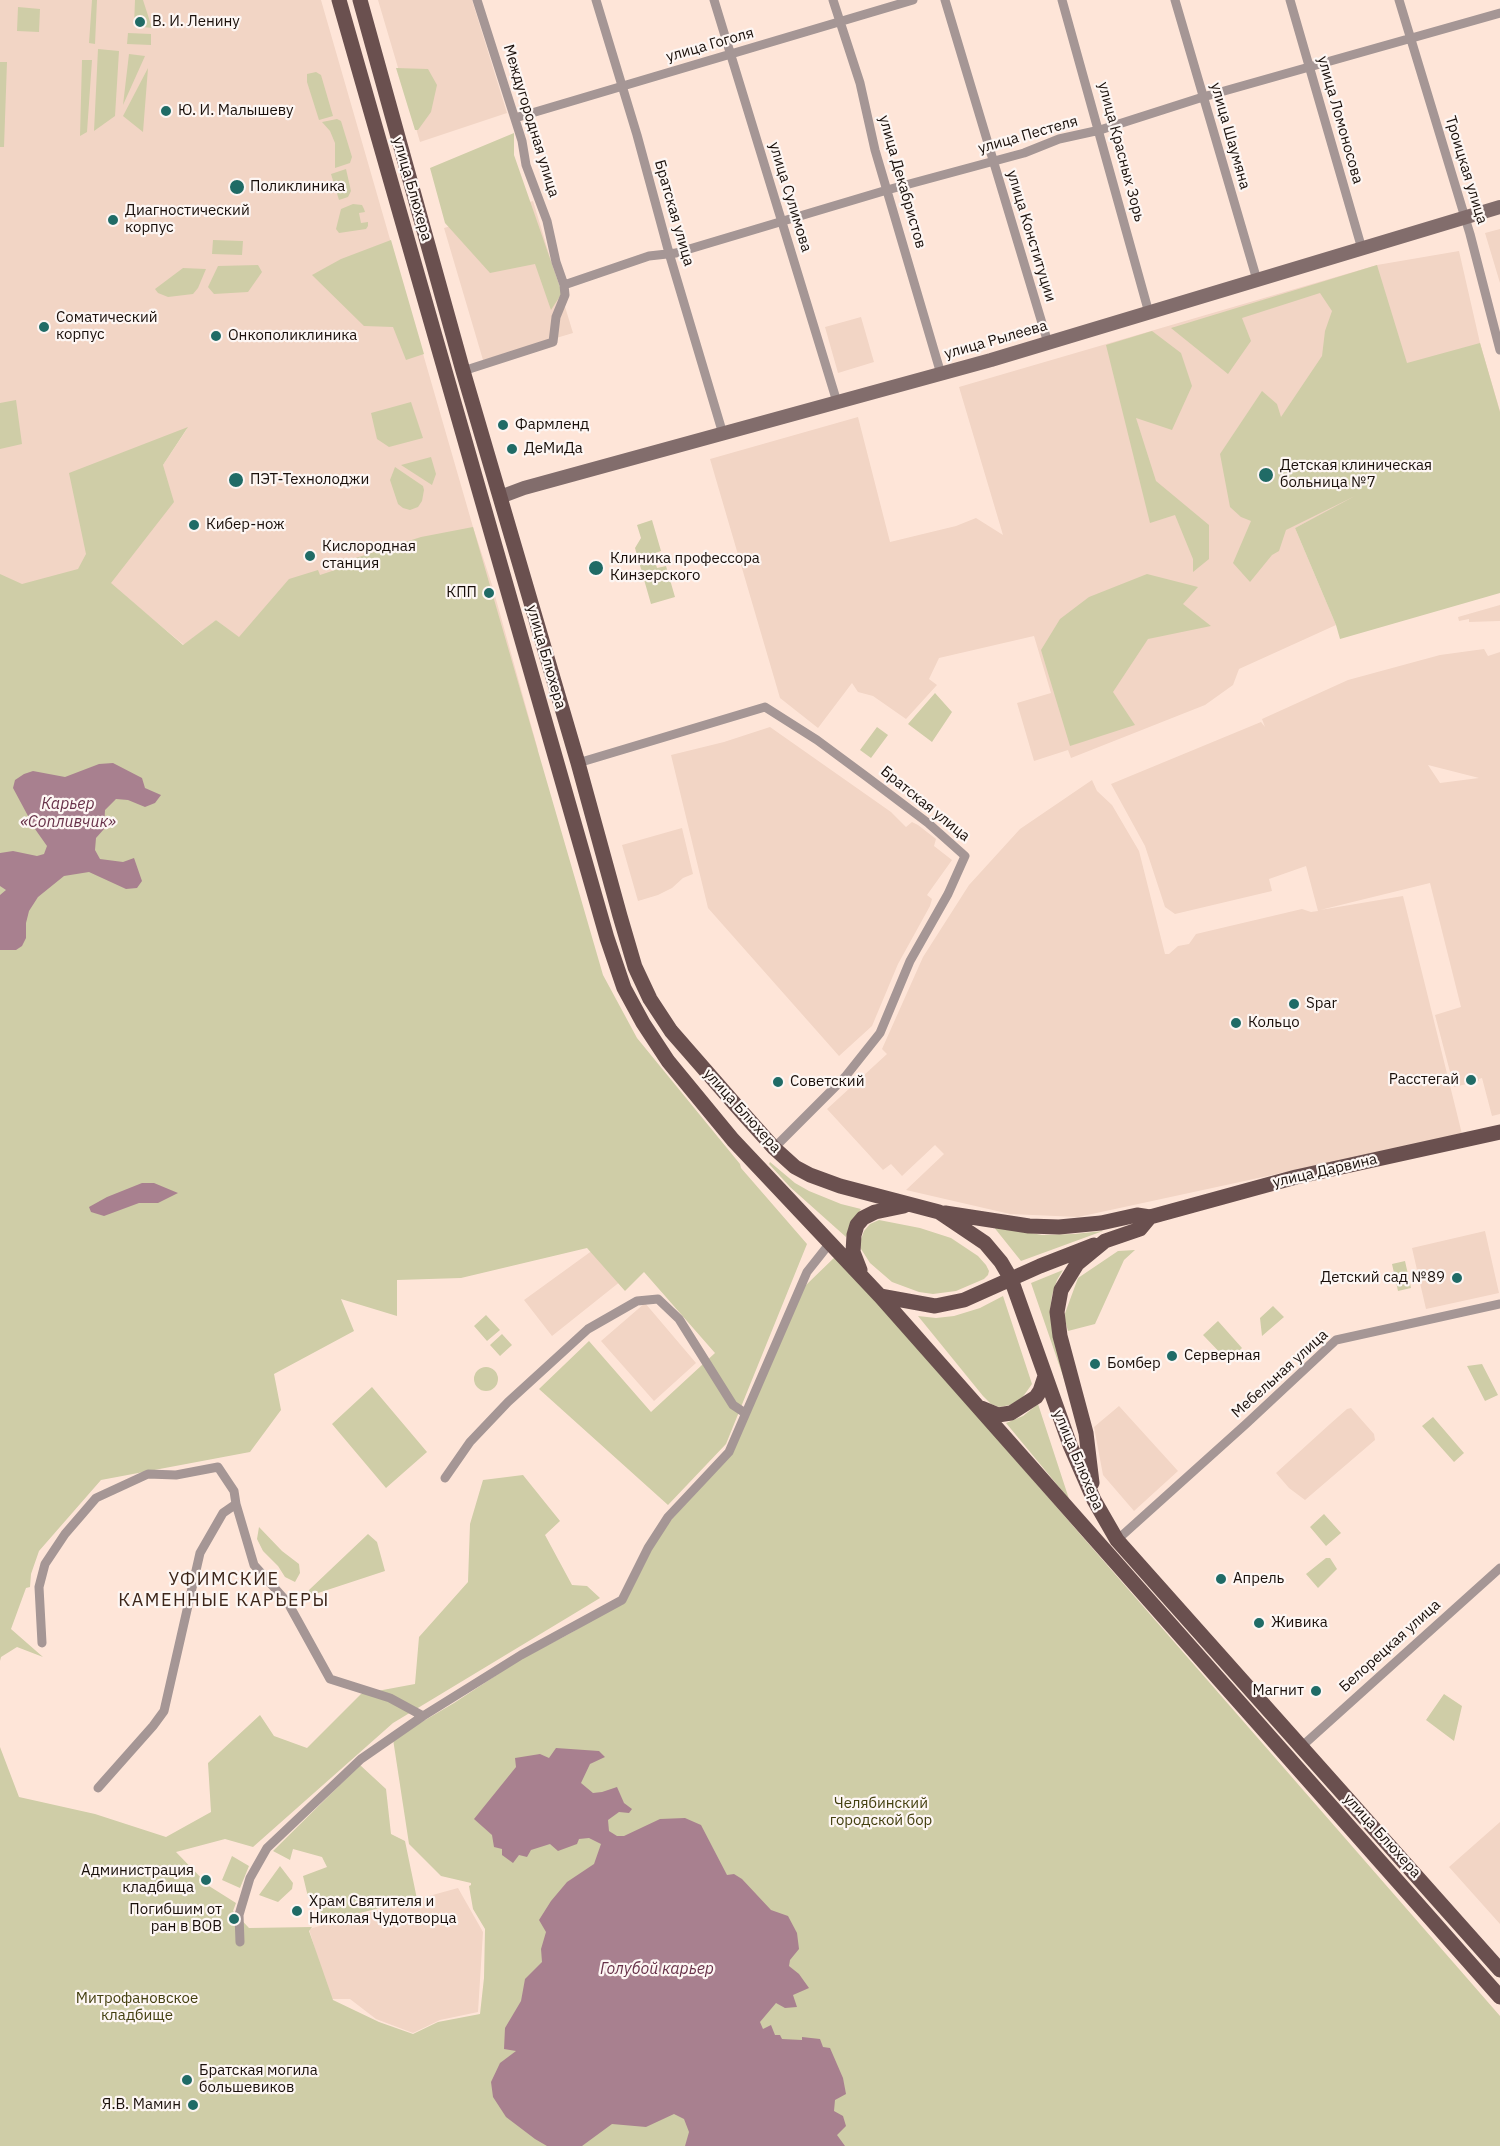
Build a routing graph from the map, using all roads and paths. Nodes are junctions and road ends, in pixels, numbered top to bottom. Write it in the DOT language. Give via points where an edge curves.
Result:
graph roads {
  1 [pos="339,0"];
  2 [pos="360,0"];
  3 [pos="477,0"];
  4 [pos="596,0"];
  5 [pos="714,0"];
  6 [pos="833,0"];
  7 [pos="913,0"];
  8 [pos="945,0"];
  9 [pos="1062,0"];
  10 [pos="1175,0"];
  11 [pos="1290,0"];
  12 [pos="1400,0"];
  13 [pos="1500,13"];
  14 [pos="840,22"];
  15 [pos="1410,39"];
  16 [pos="732,55"];
  17 [pos="1310,68"];
  18 [pos="622,85"];
  19 [pos="1203,97"];
  20 [pos="515,118"];
  21 [pos="1100,130"];
  22 [pos="993,161"];
  23 [pos="887,190"];
  24 [pos="1500,207"];
  25 [pos="1465,218"];
  26 [pos="782,222"];
  27 [pos="1362,249"];
  28 [pos="669,254"];
  29 [pos="1257,280"];
  30 [pos="564,285"];
  31 [pos="1149,313"];
  32 [pos="1048,342"];
  33 [pos="1500,350"];
  34 [pos="463,371"];
  35 [pos="941,374"];
  36 [pos="837,402"];
  37 [pos="723,434"];
  38 [pos="500,497"];
  39 [pos="481,502"];
  40 [pos="578,763"];
  41 [pos="1500,1132"];
  42 [pos="774,1148"];
  43 [pos="910,1205"];
  44 [pos="939,1212"];
  45 [pos="1150,1216"];
  46 [pos="1105,1241"];
  47 [pos="830,1243"];
  48 [pos="862,1277"];
  49 [pos="1011,1279"];
  50 [pos="880,1296"];
  51 [pos="1500,1304"];
  52 [pos="1045,1376"];
  53 [pos="978,1407"];
  54 [pos="745,1413"];
  55 [pos="445,1478"];
  56 [pos="1094,1500"];
  57 [pos="236,1504"];
  58 [pos="1117,1540"];
  59 [pos="1500,1568"];
  60 [pos="42,1643"];
  61 [pos="423,1716"];
  62 [pos="1301,1747"];
  63 [pos="98,1788"];
  64 [pos="240,1942"];
  65 [pos="1500,1970"];
  66 [pos="1500,1997"];
  1 -- 39 [label="main road, улица Блюхера"];
  2 -- 34 [label="main road, улица Блюхера"];
  3 -- 20 [label="street, Междугородная улица"];
  4 -- 18 [label="street, Братская улица"];
  5 -- 16 [label="street, улица Сулимова"];
  6 -- 14 [label="street, улица Декабристов"];
  7 -- 14 [label="street, улица Гоголя"];
  8 -- 22 [label="street, улица Конституции"];
  9 -- 21 [label="street, улица Красных Зорь"];
  10 -- 19 [label="street, улица Шаумяна"];
  11 -- 17 [label="street, улица Ломоносова"];
  12 -- 15 [label="street, Троицкая улица"];
  13 -- 15 [label="street, улица Пестеля"];
  14 -- 16 [label="street, улица Гоголя"];
  14 -- 23 [label="street, улица Декабристов"];
  15 -- 17 [label="street, улица Пестеля"];
  15 -- 25 [label="street, Троицкая улица"];
  16 -- 18 [label="street, улица Гоголя"];
  16 -- 26 [label="street, улица Сулимова"];
  17 -- 19 [label="street, улица Пестеля"];
  17 -- 27 [label="street, улица Ломоносова"];
  18 -- 20 [label="street, улица Гоголя"];
  18 -- 28 [label="street, Братская улица"];
  19 -- 21 [label="street, улица Пестеля"];
  19 -- 29 [label="street, улица Шаумяна"];
  20 -- 30 [label="street, Междугородная улица"];
  21 -- 22 [label="street, улица Пестеля"];
  21 -- 31 [label="street, улица Красных Зорь"];
  22 -- 23 [label="street, улица Пестеля"];
  22 -- 32 [label="street, улица Конституции"];
  23 -- 26 [label="street, улица Пестеля"];
  23 -- 35 [label="street, улица Декабристов"];
  24 -- 25 [label="street, улица Рылеева"];
  25 -- 27 [label="street, улица Рылеева"];
  25 -- 33 [label="street, Троицкая улица"];
  26 -- 28 [label="street, улица Пестеля"];
  26 -- 36 [label="street, улица Сулимова"];
  27 -- 29 [label="street, улица Рылеева"];
  28 -- 30 [label="street, улица Пестеля" via="649,256"];
  28 -- 37 [label="street, Братская улица"];
  29 -- 31 [label="street, улица Рылеева"];
  30 -- 34 [label="street" via="553,342"];
  31 -- 32 [label="street, улица Рылеева"];
  32 -- 35 [label="street, улица Рылеева"];
  34 -- 38 [label="main road, улица Блюхера"];
  35 -- 36 [label="street, улица Рылеева"];
  36 -- 37 [label="street, улица Рылеева"];
  37 -- 38 [label="street, улица Рылеева"];
  38 -- 39 [label="main road"];
  38 -- 40 [label="main road, улица Блюхера"];
  39 -- 47 [label="main road, улица Блюхера" via="624,988 668,1060 755,1164"];
  40 -- 42 [label="main road, улица Блюхера" via="635,967 650,999 671,1031"];
  40 -- 42 [label="street, Братская улица" via="765,707 867,777 965,856 910,961 880,1033 845,1077"];
  41 -- 45 [label="main road, улица Дарвина" via="1296,1177"];
  42 -- 43 [label="main road, улица Блюхера" via="810,1175"];
  43 -- 44 [label="main road, улица Блюхера"];
  43 -- 48 [label="main road" via="875,1212 857,1225 854,1252"];
  44 -- 45 [label="main road, улица Дарвина" via="1059,1227"];
  44 -- 49 [label="main road, улица Блюхера" via="985,1244"];
  45 -- 46 [label="main road, улица Дарвина" via="1140,1229"];
  46 -- 49 [label="main road"];
  46 -- 56 [label="main road, улица Дарвина" via="1077,1263 1068,1276 1057,1312 1086,1433"];
  47 -- 48 [label="main road, улица Блюхера"];
  47 -- 54 [label="street" via="807,1272"];
  48 -- 50 [label="main road, улица Блюхера"];
  49 -- 50 [label="main road" via="964,1300 935,1306"];
  49 -- 52 [label="main road, улица Блюхера"];
  50 -- 53 [label="main road, улица Блюхера"];
  51 -- 58 [label="street, Мебельная улица" via="1336,1340"];
  52 -- 53 [label="main road" via="1036,1396 1011,1413 998,1415"];
  52 -- 56 [label="main road, улица Блюхера"];
  53 -- 66 [label="main road, улица Блюхера"];
  54 -- 55 [label="street" via="733,1405 679,1318 658,1299 637,1301 588,1329 508,1402 470,1442"];
  54 -- 61 [label="street" via="729,1452 668,1517 622,1600 520,1655"];
  56 -- 58 [label="main road, улица Блюхера"];
  57 -- 60 [label="street" via="234,1491 218,1467 176,1475 148,1474 96,1498 45,1564 39,1587"];
  57 -- 61 [label="street" via="254,1565 288,1603 330,1679 390,1698"];
  57 -- 63 [label="street" via="223,1513 200,1553 164,1711"];
  58 -- 62 [label="main road, улица Блюхера"];
  59 -- 62 [label="street, Белорецкая улица"];
  61 -- 64 [label="street" via="361,1759 267,1848 250,1878 241,1908"];
  62 -- 65 [label="main road, улица Блюхера"];
}
